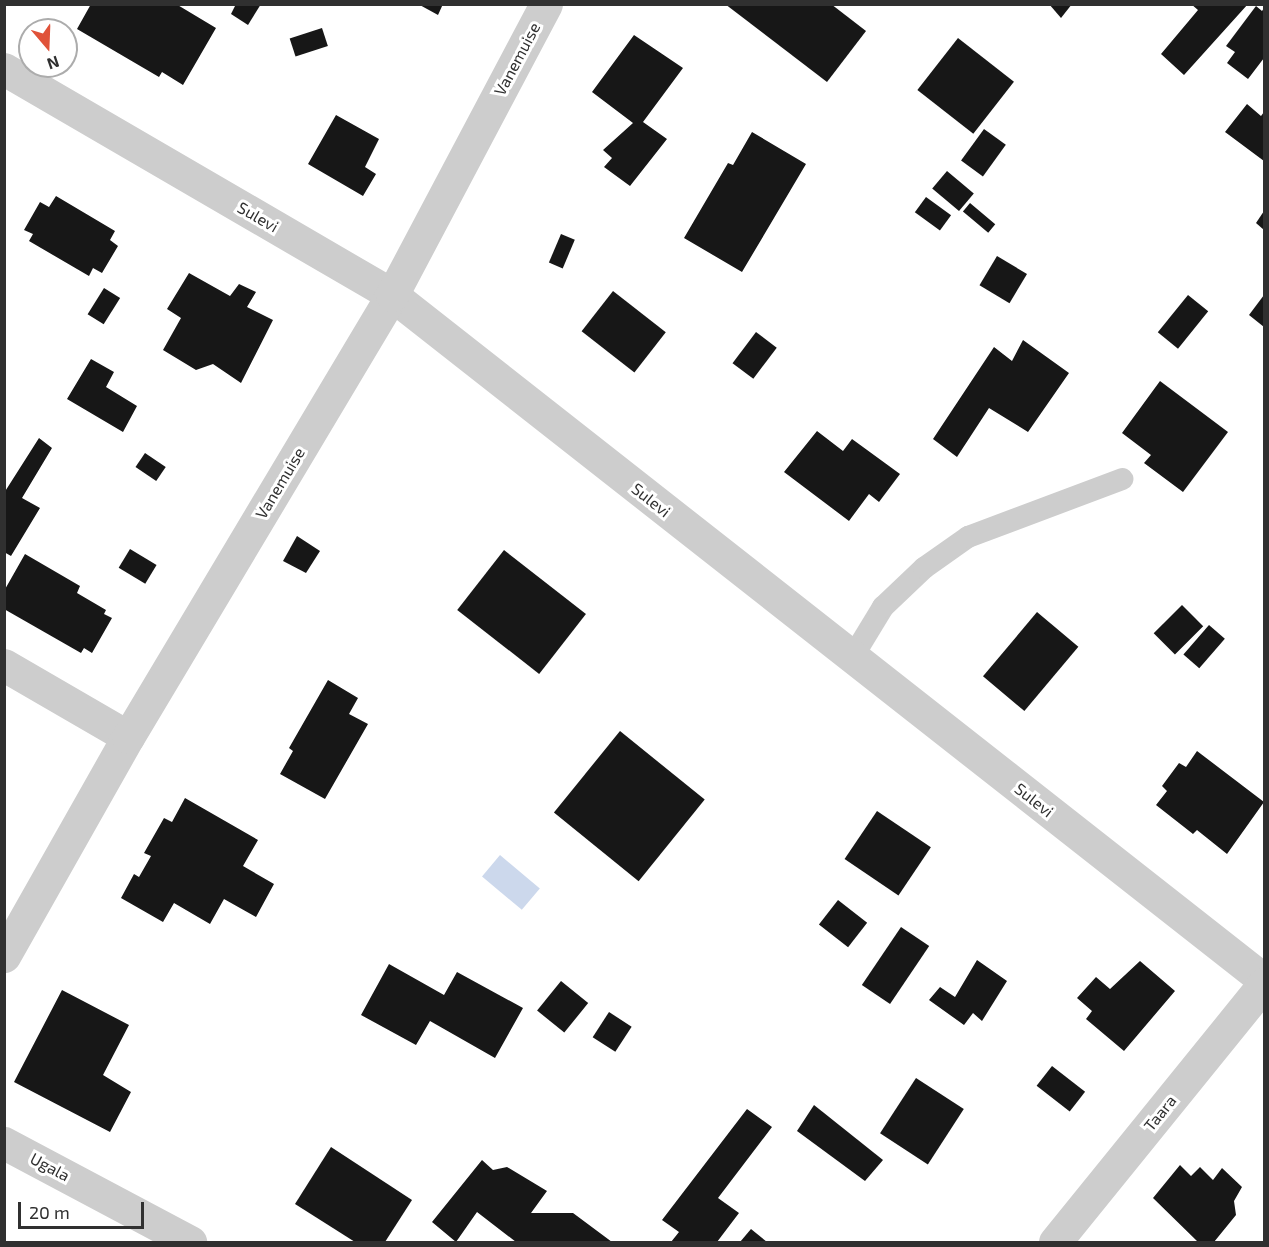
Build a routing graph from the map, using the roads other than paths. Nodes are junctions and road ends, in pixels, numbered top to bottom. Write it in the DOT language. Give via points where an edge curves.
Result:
graph roads {
  1 [pos="546,4"];
  2 [pos="4,69"];
  3 [pos="392,295"];
  4 [pos="1122,479"];
  5 [pos="852,658"];
  6 [pos="4,665"];
  7 [pos="128,737"];
  8 [pos="4,956"];
  9 [pos="1264,982"];
  10 [pos="4,1143"];
  11 [pos="190,1242"];
  12 [pos="1056,1242"];
  1 -- 3 [label="street, Vanemuise"];
  2 -- 3 [label="street, Sulevi"];
  3 -- 5 [label="street, Sulevi"];
  3 -- 7 [label="street, Vanemuise"];
  4 -- 5 [label="lane" via="968,537 924,568 883,607"];
  5 -- 9 [label="street, Sulevi"];
  6 -- 7 [label="street"];
  7 -- 8 [label="street, Vanemuise"];
  9 -- 12 [label="street, Taara"];
  10 -- 11 [label="street, Ugala"];
}
